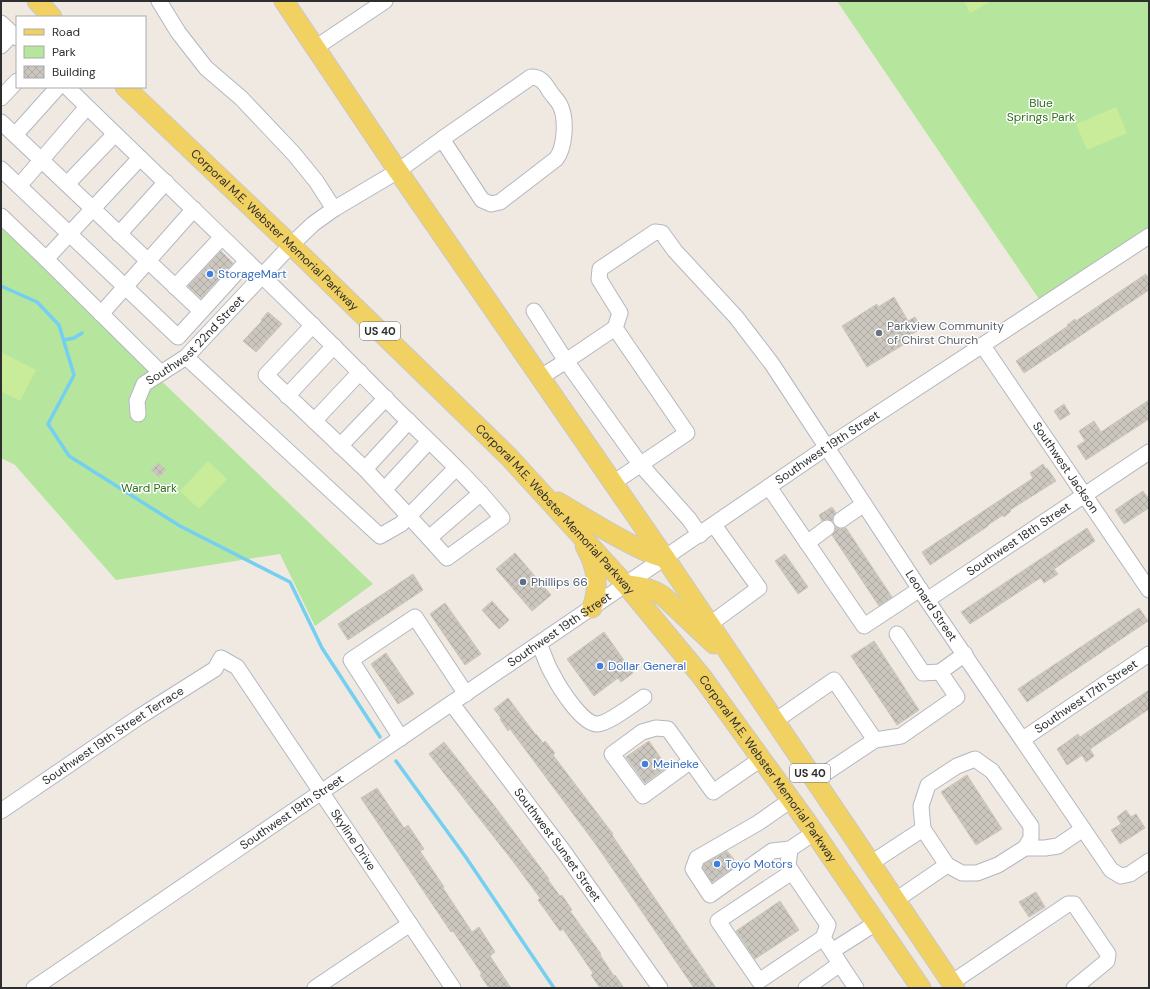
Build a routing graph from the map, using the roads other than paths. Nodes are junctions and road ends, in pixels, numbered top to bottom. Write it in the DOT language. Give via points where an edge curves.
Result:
graph roads {
  1 [pos="37,1"];
  2 [pos="159,1"];
  3 [pos="284,1"];
  4 [pos="385,1"];
  5 [pos="51,16"];
  6 [pos="1,23"];
  7 [pos="14,36"];
  8 [pos="1,46"];
  9 [pos="315,48"];
  10 [pos="16,82"];
  11 [pos="57,88"];
  12 [pos="68,88"];
  13 [pos="126,88"];
  14 [pos="1,98"];
  15 [pos="87,107"];
  16 [pos="1,122"];
  17 [pos="114,134"];
  18 [pos="15,135"];
  19 [pos="442,139"];
  20 [pos="140,158"];
  21 [pos="42,161"];
  22 [pos="1,169"];
  23 [pos="398,171"];
  24 [pos="166,182"];
  25 [pos="67,184"];
  26 [pos="19,186"];
  27 [pos="93,209"];
  28 [pos="194,209"];
  29 [pos="334,209"];
  30 [pos="1,216"];
  31 [pos="70,234"];
  32 [pos="119,234"];
  33 [pos="1149,236"];
  34 [pos="222,237"];
  35 [pos="291,245"];
  36 [pos="46,259"];
  37 [pos="147,261"];
  38 [pos="247,261"];
  39 [pos="263,276"];
  40 [pos="125,286"];
  41 [pos="175,287"];
  42 [pos="201,311"];
  43 [pos="534,311"];
  44 [pos="101,314"];
  45 [pos="313,325"];
  46 [pos="615,328"];
  47 [pos="334,346"];
  48 [pos="983,346"];
  49 [pos="186,357"];
  50 [pos="566,361"];
  51 [pos="360,372"];
  52 [pos="161,373"];
  53 [pos="541,377"];
  54 [pos="287,396"];
  55 [pos="386,398"];
  56 [pos="138,414"];
  57 [pos="314,421"];
  58 [pos="408,422"];
  59 [pos="429,441"];
  60 [pos="340,446"];
  61 [pos="827,447"];
  62 [pos="1149,452"];
  63 [pos="640,464"];
  64 [pos="365,468"];
  65 [pos="456,468"];
  66 [pos="614,483"];
  67 [pos="769,487"];
  68 [pos="385,489"];
  69 [pos="481,493"];
  70 [pos="543,494"];
  71 [pos="1085,495"];
  72 [pos="864,504"];
  73 [pos="409,516"];
  74 [pos="841,520"];
  75 [pos="714,525"];
  76 [pos="827,528"];
  77 [pos="575,529"];
  78 [pos="700,534"];
  79 [pos="429,538"];
  80 [pos="807,542"];
  81 [pos="666,558"];
  82 [pos="626,585"];
  83 [pos="1149,590"];
  84 [pos="924,594"];
  85 [pos="592,608"];
  86 [pos="710,624"];
  87 [pos="897,634"];
  88 [pos="539,644"];
  89 [pos="965,654"];
  90 [pos="1149,654"];
  91 [pos="221,658"];
  92 [pos="738,666"];
  93 [pos="940,672"];
  94 [pos="466,694"];
  95 [pos="644,697"];
  96 [pos="452,704"];
  97 [pos="775,721"];
  98 [pos="401,738"];
  99 [pos="1022,739"];
  100 [pos="875,740"];
  101 [pos="761,759"];
  102 [pos="691,761"];
  103 [pos="815,780"];
  104 [pos="321,793"];
  105 [pos="791,800"];
  106 [pos="1,811"];
  107 [pos="923,829"];
  108 [pos="1083,829"];
  109 [pos="814,833"];
  110 [pos="1025,848"];
  111 [pos="790,849"];
  112 [pos="1149,861"];
  113 [pos="871,863"];
  114 [pos="947,865"];
  115 [pos="792,872"];
  116 [pos="896,900"];
  117 [pos="876,923"];
  118 [pos="410,924"];
  119 [pos="823,938"];
  120 [pos="832,951"];
  121 [pos="840,964"];
  122 [pos="761,984"];
  123 [pos="953,985"];
  124 [pos="34,988"];
  125 [pos="315,988"];
  126 [pos="453,988"];
  127 [pos="660,988"];
  128 [pos="806,988"];
  129 [pos="856,988"];
  130 [pos="921,988"];
  131 [pos="1074,988"];
  1 -- 5 [label="main road"];
  2 -- 29 [label="street" via="178,32 206,68 241,98 294,154 316,180"];
  3 -- 9 [label="main road, US 40"];
  4 -- 9 [label="street"];
  6 -- 7 [label="street"];
  7 -- 8 [label="street"];
  9 -- 23 [label="main road, US 40"];
  10 -- 14 [label="street"];
  11 -- 18 [label="street"];
  12 -- 15 [label="street"];
  13 -- 35 [label="main road, Corporal M.E. Webster Memorial Parkway / US 40"];
  15 -- 17 [label="street"];
  15 -- 21 [label="street"];
  16 -- 18 [label="street"];
  17 -- 20 [label="street"];
  17 -- 25 [label="street"];
  18 -- 21 [label="street"];
  19 -- 19 [label="street, Southwest 22nd Street" via="482,200 491,204 500,202 556,160 561,153 564,134 563,114 561,106 543,81 538,77 531,77"];
  19 -- 23 [label="street, Southwest 22nd Street"];
  20 -- 24 [label="street"];
  20 -- 27 [label="street"];
  21 -- 25 [label="street"];
  21 -- 26 [label="street"];
  22 -- 26 [label="street"];
  23 -- 29 [label="street, Southwest 22nd Street"];
  23 -- 53 [label="main road, US 40"];
  24 -- 28 [label="street"];
  24 -- 32 [label="street"];
  25 -- 27 [label="street"];
  26 -- 31 [label="street"];
  27 -- 31 [label="street"];
  27 -- 32 [label="street"];
  28 -- 34 [label="street"];
  28 -- 37 [label="street"];
  29 -- 35 [label="street, Southwest 22nd Street" via="312,224"];
  30 -- 36 [label="street"];
  31 -- 36 [label="street"];
  31 -- 40 [label="street"];
  32 -- 37 [label="street"];
  33 -- 48 [label="street, Southwest 19th Street"];
  34 -- 38 [label="street"];
  34 -- 41 [label="street"];
  35 -- 39 [label="street, Southwest 22nd Street"];
  35 -- 70 [label="main road, Corporal M.E. Webster Memorial Parkway / US 40" via="509,457"];
  36 -- 44 [label="street"];
  37 -- 40 [label="street"];
  37 -- 41 [label="street"];
  38 -- 39 [label="street"];
  38 -- 42 [label="street"];
  39 -- 45 [label="street"];
  39 -- 49 [label="street, Southwest 22nd Street"];
  40 -- 42 [label="street" via="178,337"];
  40 -- 44 [label="street"];
  41 -- 42 [label="street"];
  43 -- 50 [label="street"];
  44 -- 52 [label="street"];
  45 -- 47 [label="street"];
  45 -- 54 [label="street" via="266,375"];
  46 -- 50 [label="street"];
  46 -- 61 [label="street, Leonard Street" via="620,312 599,279 600,269 654,232 662,233 675,251 736,317 772,364"];
  46 -- 63 [label="street" via="687,433"];
  47 -- 51 [label="street"];
  47 -- 54 [label="street"];
  48 -- 61 [label="street, Southwest 19th Street"];
  48 -- 71 [label="street, Southwest Jackson"];
  49 -- 52 [label="street, Southwest 22nd Street"];
  49 -- 73 [label="street" via="380,536 402,524"];
  50 -- 53 [label="street"];
  50 -- 63 [label="street"];
  51 -- 55 [label="street"];
  51 -- 57 [label="street"];
  52 -- 56 [label="street, Southwest 22nd Street" via="144,384 138,401"];
  53 -- 66 [label="main road, US 40"];
  54 -- 57 [label="street"];
  55 -- 58 [label="street"];
  55 -- 60 [label="street"];
  57 -- 60 [label="street"];
  58 -- 59 [label="street"];
  58 -- 64 [label="street"];
  59 -- 65 [label="street"];
  59 -- 68 [label="street"];
  60 -- 64 [label="street"];
  61 -- 67 [label="street, Southwest 19th Street"];
  61 -- 72 [label="street, Leonard Street"];
  62 -- 71 [label="street, Southwest 18th Street"];
  63 -- 66 [label="street"];
  63 -- 78 [label="street"];
  64 -- 68 [label="street"];
  65 -- 69 [label="street"];
  65 -- 73 [label="street"];
  66 -- 81 [label="main road, US 40"];
  67 -- 75 [label="street, Southwest 19th Street"];
  67 -- 80 [label="street"];
  68 -- 73 [label="street"];
  69 -- 79 [label="street"];
  69 -- 79 [label="street" via="502,518 447,558"];
  70 -- 77 [label="main road, Corporal M.E. Webster Memorial Parkway / US 40"];
  70 -- 81 [label="main road" via="628,543 654,556"];
  71 -- 83 [label="street, Southwest Jackson"];
  71 -- 84 [label="street, Southwest 18th Street"];
  72 -- 74 [label="street"];
  72 -- 84 [label="street, Leonard Street"];
  73 -- 79 [label="street"];
  75 -- 78 [label="street, Southwest 19th Street"];
  75 -- 86 [label="street" via="759,588"];
  76 -- 80 [label="street"];
  77 -- 82 [label="main road, Corporal M.E. Webster Memorial Parkway / US 40"];
  77 -- 85 [label="main road" via="592,558 596,576"];
  78 -- 81 [label="street, Southwest 19th Street"];
  80 -- 84 [label="street, Southwest 18th Street" via="864,626"];
  81 -- 82 [label="street, Southwest 19th Street"];
  81 -- 86 [label="main road, US 40"];
  82 -- 85 [label="street, Southwest 19th Street"];
  82 -- 92 [label="main road" via="654,590 663,596"];
  82 -- 101 [label="main road, Corporal M.E. Webster Memorial Parkway / US 40" via="702,677"];
  84 -- 89 [label="street, Leonard Street"];
  85 -- 88 [label="street, Southwest 19th Street"];
  86 -- 92 [label="main road, US 40"];
  87 -- 93 [label="street" via="923,673"];
  88 -- 94 [label="street, Southwest 19th Street"];
  88 -- 95 [label="street" via="563,692 589,722 606,722"];
  89 -- 93 [label="street"];
  89 -- 99 [label="street, Leonard Street"];
  90 -- 99 [label="street, Southwest 17th Street"];
  91 -- 104 [label="street, Skyline Drive" via="237,667"];
  91 -- 106 [label="street, Southwest 19th Street Terrace" via="215,669 139,717"];
  92 -- 97 [label="main road, US 40"];
  93 -- 100 [label="street" via="956,697 901,736"];
  94 -- 96 [label="street, Southwest 19th Street"];
  94 -- 98 [label="street" via="415,617 351,660"];
  96 -- 98 [label="street, Southwest 19th Street"];
  96 -- 127 [label="street, Southwest Sunset Street" via="564,852"];
  97 -- 100 [label="street" via="834,680"];
  97 -- 103 [label="main road, US 40"];
  98 -- 104 [label="street, Southwest 19th Street"];
  99 -- 108 [label="street, Leonard Street"];
  100 -- 103 [label="street"];
  101 -- 102 [label="street" via="713,792"];
  101 -- 105 [label="main road, Corporal M.E. Webster Memorial Parkway / US 40"];
  102 -- 102 [label="street" via="668,729 656,728 642,732 612,754 643,796"];
  103 -- 113 [label="main road, US 40"];
  104 -- 118 [label="street, Skyline Drive"];
  104 -- 124 [label="street, Southwest 19th Street"];
  105 -- 109 [label="main road, Corporal M.E. Webster Memorial Parkway / US 40"];
  105 -- 111 [label="street" via="758,823 697,858 693,869 710,894 772,851"];
  107 -- 110 [label="street" via="921,806 928,785 957,766 975,760 992,771 1031,826 1031,838"];
  107 -- 113 [label="street"];
  107 -- 114 [label="street"];
  108 -- 110 [label="street" via="1058,846"];
  108 -- 112 [label="street, Leonard Street" via="1111,870 1121,876 1130,874"];
  109 -- 111 [label="street"];
  109 -- 117 [label="main road, Corporal M.E. Webster Memorial Parkway / US 40"];
  110 -- 114 [label="street" via="998,865 977,873 962,873"];
  111 -- 115 [label="street" via="788,866"];
  113 -- 116 [label="main road, US 40"];
  114 -- 116 [label="street"];
  115 -- 119 [label="street" via="828,925"];
  115 -- 122 [label="street" via="718,921"];
  116 -- 123 [label="main road, US 40"];
  117 -- 120 [label="street"];
  117 -- 130 [label="main road, Corporal M.E. Webster Memorial Parkway / US 40"];
  118 -- 125 [label="street"];
  118 -- 126 [label="street, Skyline Drive"];
  119 -- 120 [label="street"];
  119 -- 122 [label="street"];
  120 -- 121 [label="street"];
  121 -- 128 [label="street"];
  121 -- 129 [label="street"];
  123 -- 131 [label="street" via="1068,904 1074,904 1108,954 1107,961"];
}
